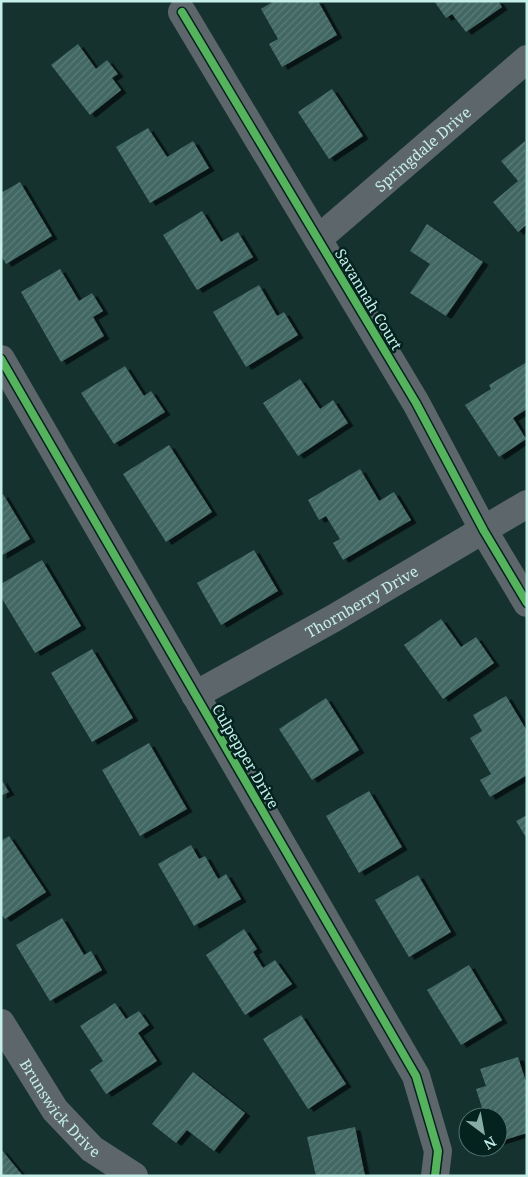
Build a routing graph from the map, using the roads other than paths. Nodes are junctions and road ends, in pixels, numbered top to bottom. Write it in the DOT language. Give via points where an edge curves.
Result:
graph roads {
  1 [pos="182,12"];
  2 [pos="527,59"];
  3 [pos="318,239"];
  4 [pos="1,360"];
  5 [pos="527,504"];
  6 [pos="484,531"];
  7 [pos="527,602"];
  8 [pos="195,695"];
  9 [pos="6,1041"];
  10 [pos="134,1176"];
  11 [pos="435,1176"];
  1 -- 3 [label="street, Savannah Court"];
  2 -- 3 [label="street, Springdale Drive"];
  3 -- 6 [label="street, Savannah Court" via="416,404"];
  4 -- 8 [label="street, Culpepper Drive"];
  5 -- 6 [label="street, Thornberry Drive"];
  6 -- 7 [label="street, Savannah Court"];
  6 -- 8 [label="street, Thornberry Drive"];
  8 -- 11 [label="street, Culpepper Drive" via="416,1076 438,1151"];
  9 -- 10 [label="street, Brunswick Drive" via="55,1110 92,1149"];
}
